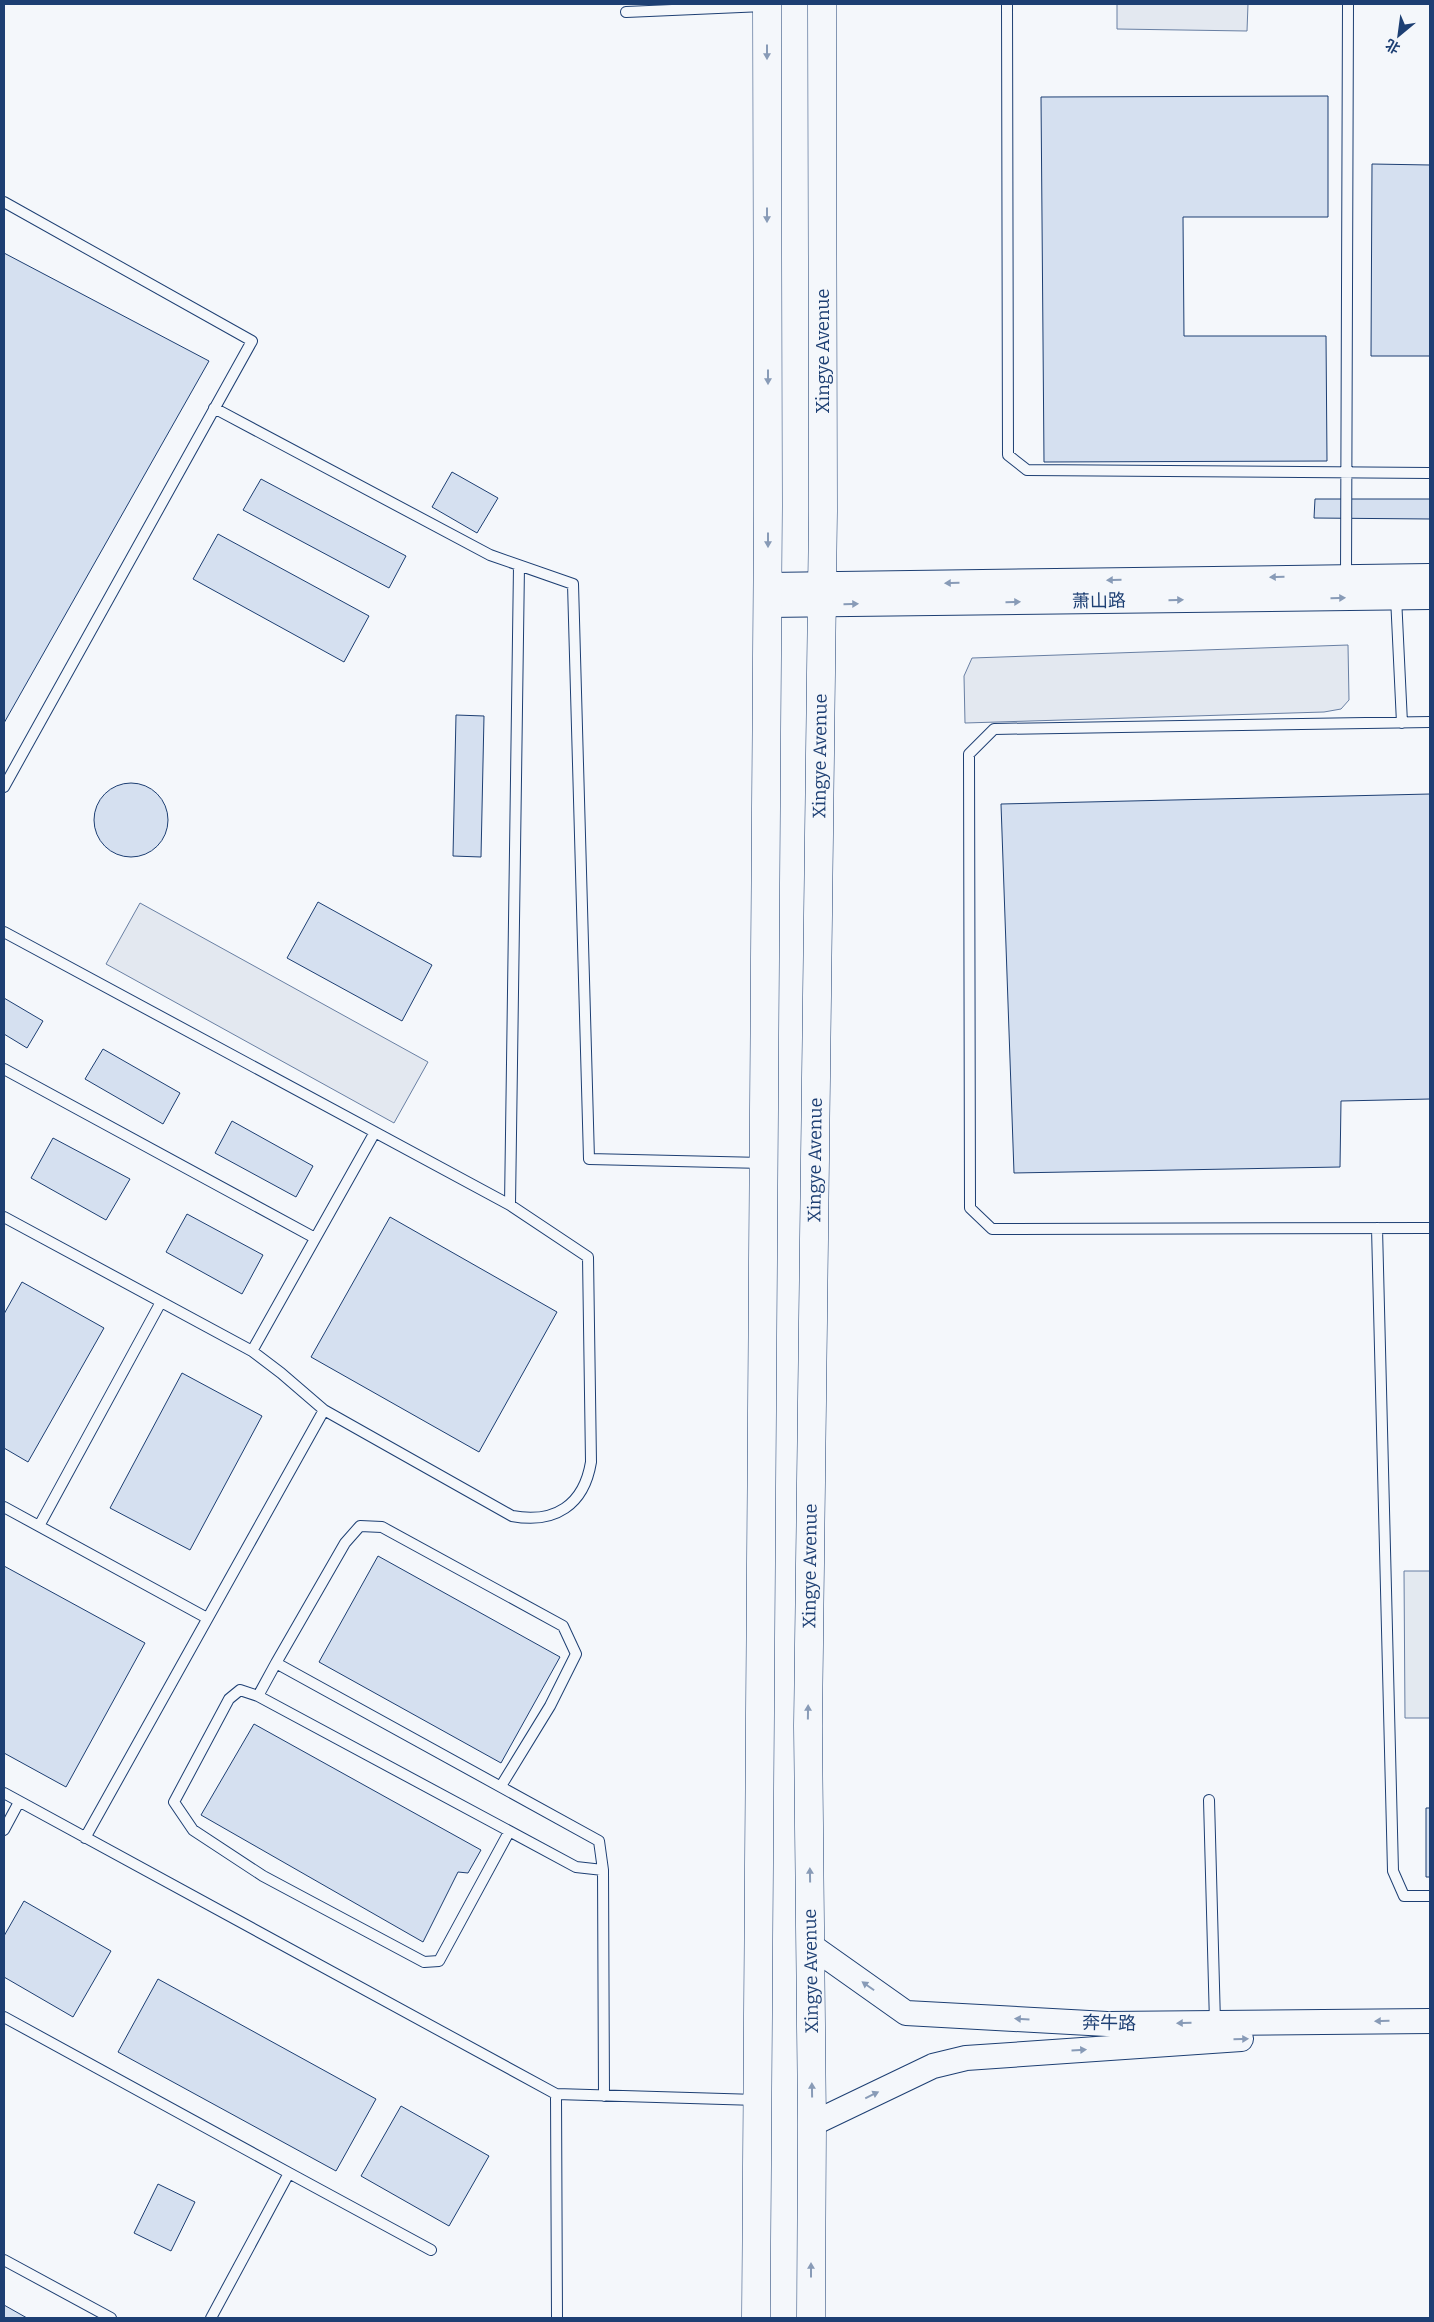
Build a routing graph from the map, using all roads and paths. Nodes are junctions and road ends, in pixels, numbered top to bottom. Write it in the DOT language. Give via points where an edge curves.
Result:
graph roads {
  1 [pos="822,4"];
  2 [pos="1007,4"];
  3 [pos="1348,4"];
  4 [pos="767,5"];
  5 [pos="626,12"];
  6 [pos="4,202"];
  7 [pos="214,408"];
  8 [pos="1346,472"];
  9 [pos="1430,473"];
  10 [pos="519,566"];
  11 [pos="1346,576"];
  12 [pos="1430,576"];
  13 [pos="1395,587"];
  14 [pos="767,595"];
  15 [pos="822,595"];
  16 [pos="1430,597"];
  17 [pos="1430,722"];
  18 [pos="1402,723"];
  19 [pos="4,787"];
  20 [pos="4,932"];
  21 [pos="4,1069"];
  22 [pos="375,1132"];
  23 [pos="764,1163"];
  24 [pos="510,1205"];
  25 [pos="4,1217"];
  26 [pos="1378,1228"];
  27 [pos="1430,1228"];
  28 [pos="315,1238"];
  29 [pos="161,1302"];
  30 [pos="252,1351"];
  31 [pos="324,1410"];
  32 [pos="4,1507"];
  33 [pos="38,1526"];
  34 [pos="207,1618"];
  35 [pos="276,1662"];
  36 [pos="258,1696"];
  37 [pos="501,1786"];
  38 [pos="4,1794"];
  39 [pos="1209,1800"];
  40 [pos="19,1802"];
  41 [pos="4,1830"];
  42 [pos="509,1832"];
  43 [pos="85,1838"];
  44 [pos="603,1870"];
  45 [pos="1430,1896"];
  46 [pos="810,1945"];
  47 [pos="4,2017"];
  48 [pos="1430,2021"];
  49 [pos="1216,2031"];
  50 [pos="1430,2037"];
  51 [pos="556,2094"];
  52 [pos="604,2096"];
  53 [pos="759,2100"];
  54 [pos="812,2124"];
  55 [pos="290,2173"];
  56 [pos="431,2250"];
  57 [pos="4,2260"];
  58 [pos="111,2318"];
  59 [pos="210,2318"];
  60 [pos="557,2318"];
  61 [pos="756,2318"];
  62 [pos="811,2318"];
  1 -- 15 [label="main road, Xingye Avenue"];
  2 -- 8 [label="lane" via="1008,455 1027,470"];
  3 -- 8 [label="lane"];
  4 -- 5 [label="lane"];
  4 -- 14 [label="main road, one-way"];
  6 -- 7 [label="lane" via="252,341"];
  7 -- 10 [label="lane" via="490,555"];
  7 -- 19 [label="lane"];
  8 -- 9 [label="lane"];
  8 -- 11 [label="lane"];
  10 -- 23 [label="lane" via="573,584 589,1159"];
  10 -- 24 [label="lane"];
  11 -- 13 [label="street, 萧山路"];
  11 -- 15 [label="street, 萧山路, one-way"];
  12 -- 13 [label="street, 萧山路"];
  15 -- 13 [label="street, 萧山路, one-way"];
  13 -- 16 [label="street, 萧山路"];
  13 -- 18 [label="lane"];
  14 -- 15 [label="street, 萧山路"];
  14 -- 23 [label="main road"];
  46 -- 15 [label="main road, Xingye Avenue, one-way" via="808,1707"];
  17 -- 18 [label="lane"];
  18 -- 26 [label="lane" via="994,728 969,754 970,1208 992,1229"];
  20 -- 22 [label="lane"];
  21 -- 28 [label="lane"];
  22 -- 24 [label="lane"];
  22 -- 28 [label="lane"];
  23 -- 53 [label="main road"];
  24 -- 31 [label="lane" via="588,1257 591,1462 579,1496 549,1515 534,1518 512,1516"];
  25 -- 29 [label="lane"];
  26 -- 27 [label="lane"];
  26 -- 45 [label="lane" via="1393,1871 1404,1896"];
  28 -- 30 [label="lane"];
  29 -- 30 [label="lane"];
  29 -- 33 [label="lane"];
  30 -- 31 [label="lane"];
  31 -- 34 [label="lane"];
  32 -- 33 [label="lane"];
  33 -- 34 [label="lane"];
  34 -- 43 [label="lane"];
  35 -- 36 [label="lane"];
  35 -- 37 [label="lane"];
  35 -- 37 [label="lane" via="345,1543 360,1526 382,1527 563,1626 576,1654 550,1706"];
  36 -- 42 [label="lane"];
  36 -- 42 [label="lane" via="240,1690 229,1699 174,1802 193,1830 262,1876 424,1962 440,1962"];
  37 -- 44 [label="lane" via="599,1841"];
  38 -- 40 [label="lane"];
  39 -- 49 [label="lane"];
  40 -- 41 [label="lane"];
  40 -- 43 [label="lane"];
  42 -- 44 [label="lane" via="576,1867"];
  43 -- 51 [label="lane"];
  44 -- 52 [label="lane"];
  49 -- 46 [label="street, 奔牛路, one-way" via="906,2013"];
  54 -- 46 [label="main road, Xingye Avenue, one-way"];
  47 -- 55 [label="lane"];
  48 -- 49 [label="street, 奔牛路, one-way"];
  49 -- 50 [label="street, 奔牛路, one-way"];
  54 -- 49 [label="street, 奔牛路, one-way" via="933,2066 966,2058"];
  51 -- 52 [label="lane"];
  51 -- 60 [label="lane"];
  52 -- 53 [label="lane"];
  53 -- 61 [label="main road"];
  62 -- 54 [label="main road, Xingye Avenue, one-way"];
  55 -- 56 [label="lane"];
  55 -- 59 [label="lane"];
  57 -- 58 [label="lane"];
}
